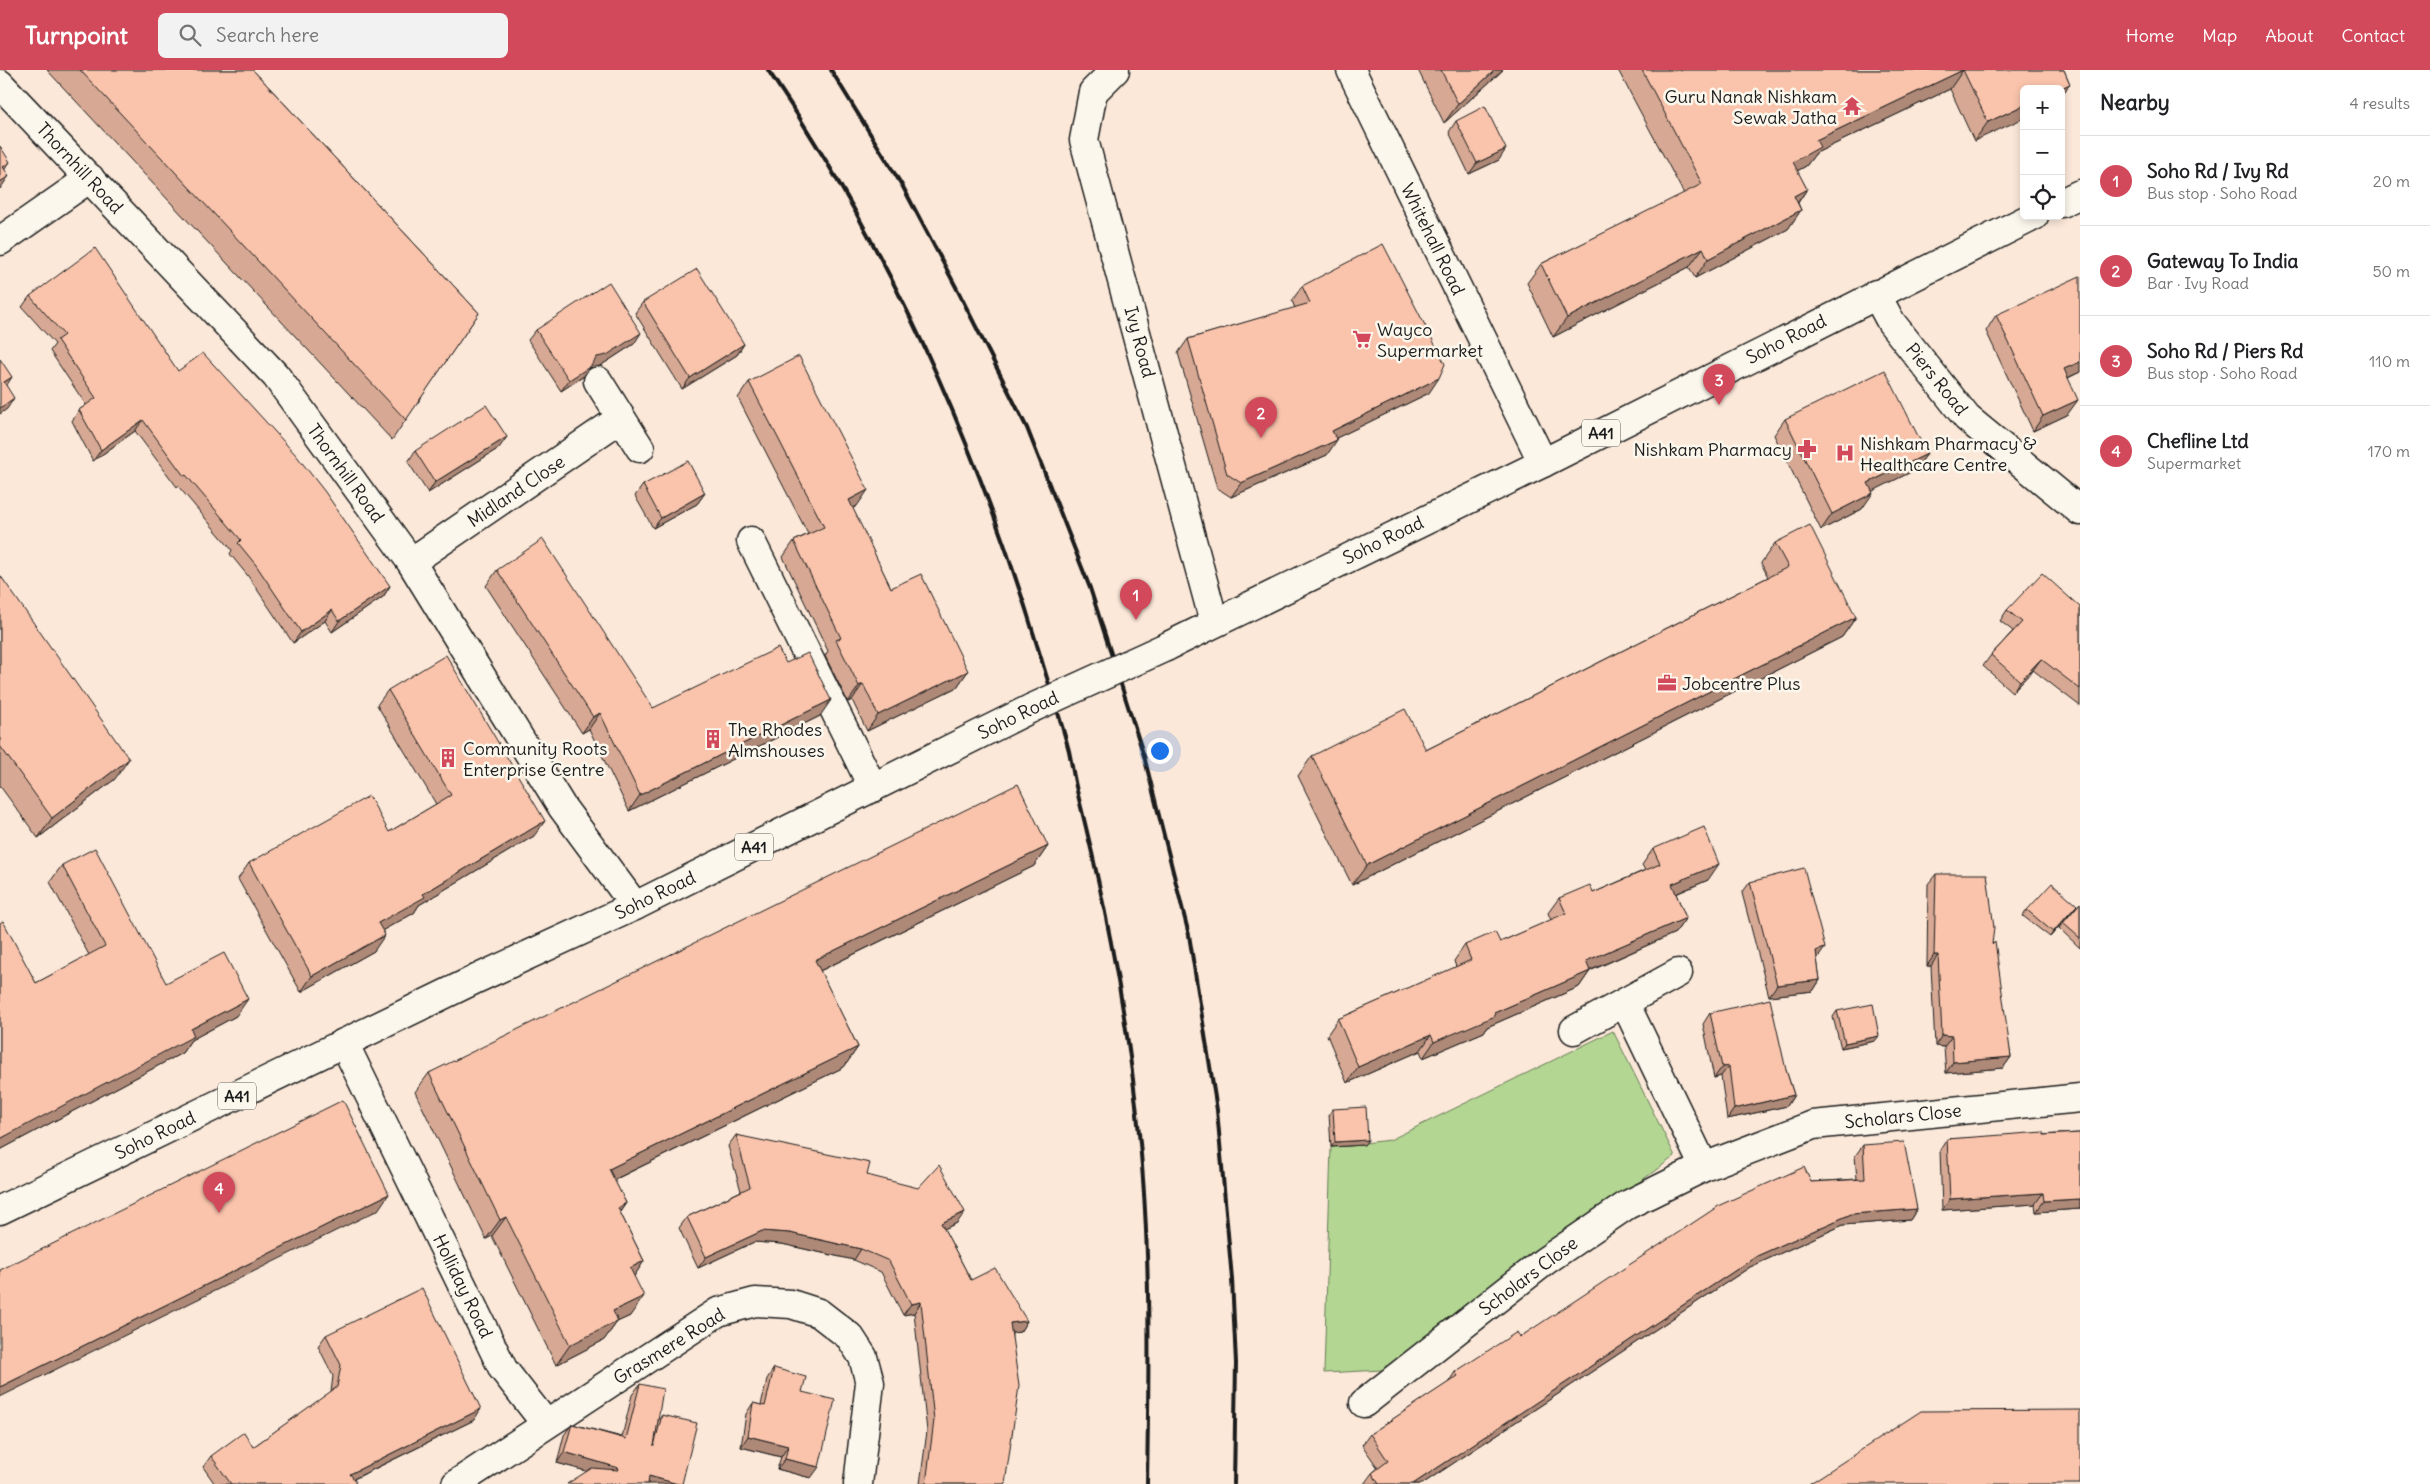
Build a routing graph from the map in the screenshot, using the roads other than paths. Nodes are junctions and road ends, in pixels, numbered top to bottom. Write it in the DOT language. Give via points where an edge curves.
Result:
graph roads {
  1 [pos="1115,70"];
  2 [pos="1351,70"];
  3 [pos="0,84"];
  4 [pos="90,178"];
  5 [pos="2080,194"];
  6 [pos="2065,201"];
  7 [pos="2026,220"];
  8 [pos="0,241"];
  9 [pos="1876,294"];
  10 [pos="598,381"];
  11 [pos="621,418"];
  12 [pos="640,448"];
  13 [pos="1542,463"];
  14 [pos="2080,511"];
  15 [pos="751,541"];
  16 [pos="411,562"];
  17 [pos="1214,622"];
  18 [pos="873,788"];
  19 [pos="635,906"];
  20 [pos="1678,973"];
  21 [pos="1625,1003"];
  22 [pos="1574,1030"];
  23 [pos="344,1043"];
  24 [pos="2080,1098"];
  25 [pos="1704,1167"];
  26 [pos="0,1210"];
  27 [pos="1364,1403"];
  28 [pos="546,1424"];
  29 [pos="456,1484"];
  30 [pos="858,1484"];
  1 -- 17 [label="main road, Ivy Road" via="1093,92 1084,140"];
  2 -- 13 [label="main road, Whitehall Road"];
  3 -- 4 [label="main road, Thornhill Road"];
  4 -- 8 [label="main road"];
  4 -- 16 [label="main road, Thornhill Road" via="276,376"];
  5 -- 6 [label="main road"];
  7 -- 9 [label="main road, Soho Road / A41"];
  9 -- 13 [label="main road, Soho Road / A41"];
  9 -- 14 [label="main road, Piers Road" via="1892,322 1967,418"];
  10 -- 11 [label="main road"];
  11 -- 12 [label="main road"];
  11 -- 16 [label="main road, Midland Close"];
  13 -- 17 [label="main road, Soho Road / A41"];
  15 -- 18 [label="main road"];
  16 -- 19 [label="main road, Thornhill Road" via="562,807"];
  17 -- 18 [label="main road, Soho Road / A41, bridge"];
  18 -- 19 [label="main road, Soho Road / A41"];
  19 -- 23 [label="main road, Soho Road / A41"];
  20 -- 21 [label="main road"];
  21 -- 22 [label="main road"];
  21 -- 25 [label="main road"];
  23 -- 26 [label="main road, Soho Road / A41"];
  23 -- 28 [label="main road, Holliday Road" via="503,1368"];
  24 -- 25 [label="main road, Scholars Close" via="1813,1125"];
  25 -- 27 [label="main road, Scholars Close" via="1627,1205 1545,1261"];
  28 -- 29 [label="main road"];
  28 -- 30 [label="main road, Grasmere Road" via="718,1312 755,1302 791,1304 819,1314 850,1337 863,1357 870,1383"];
}
